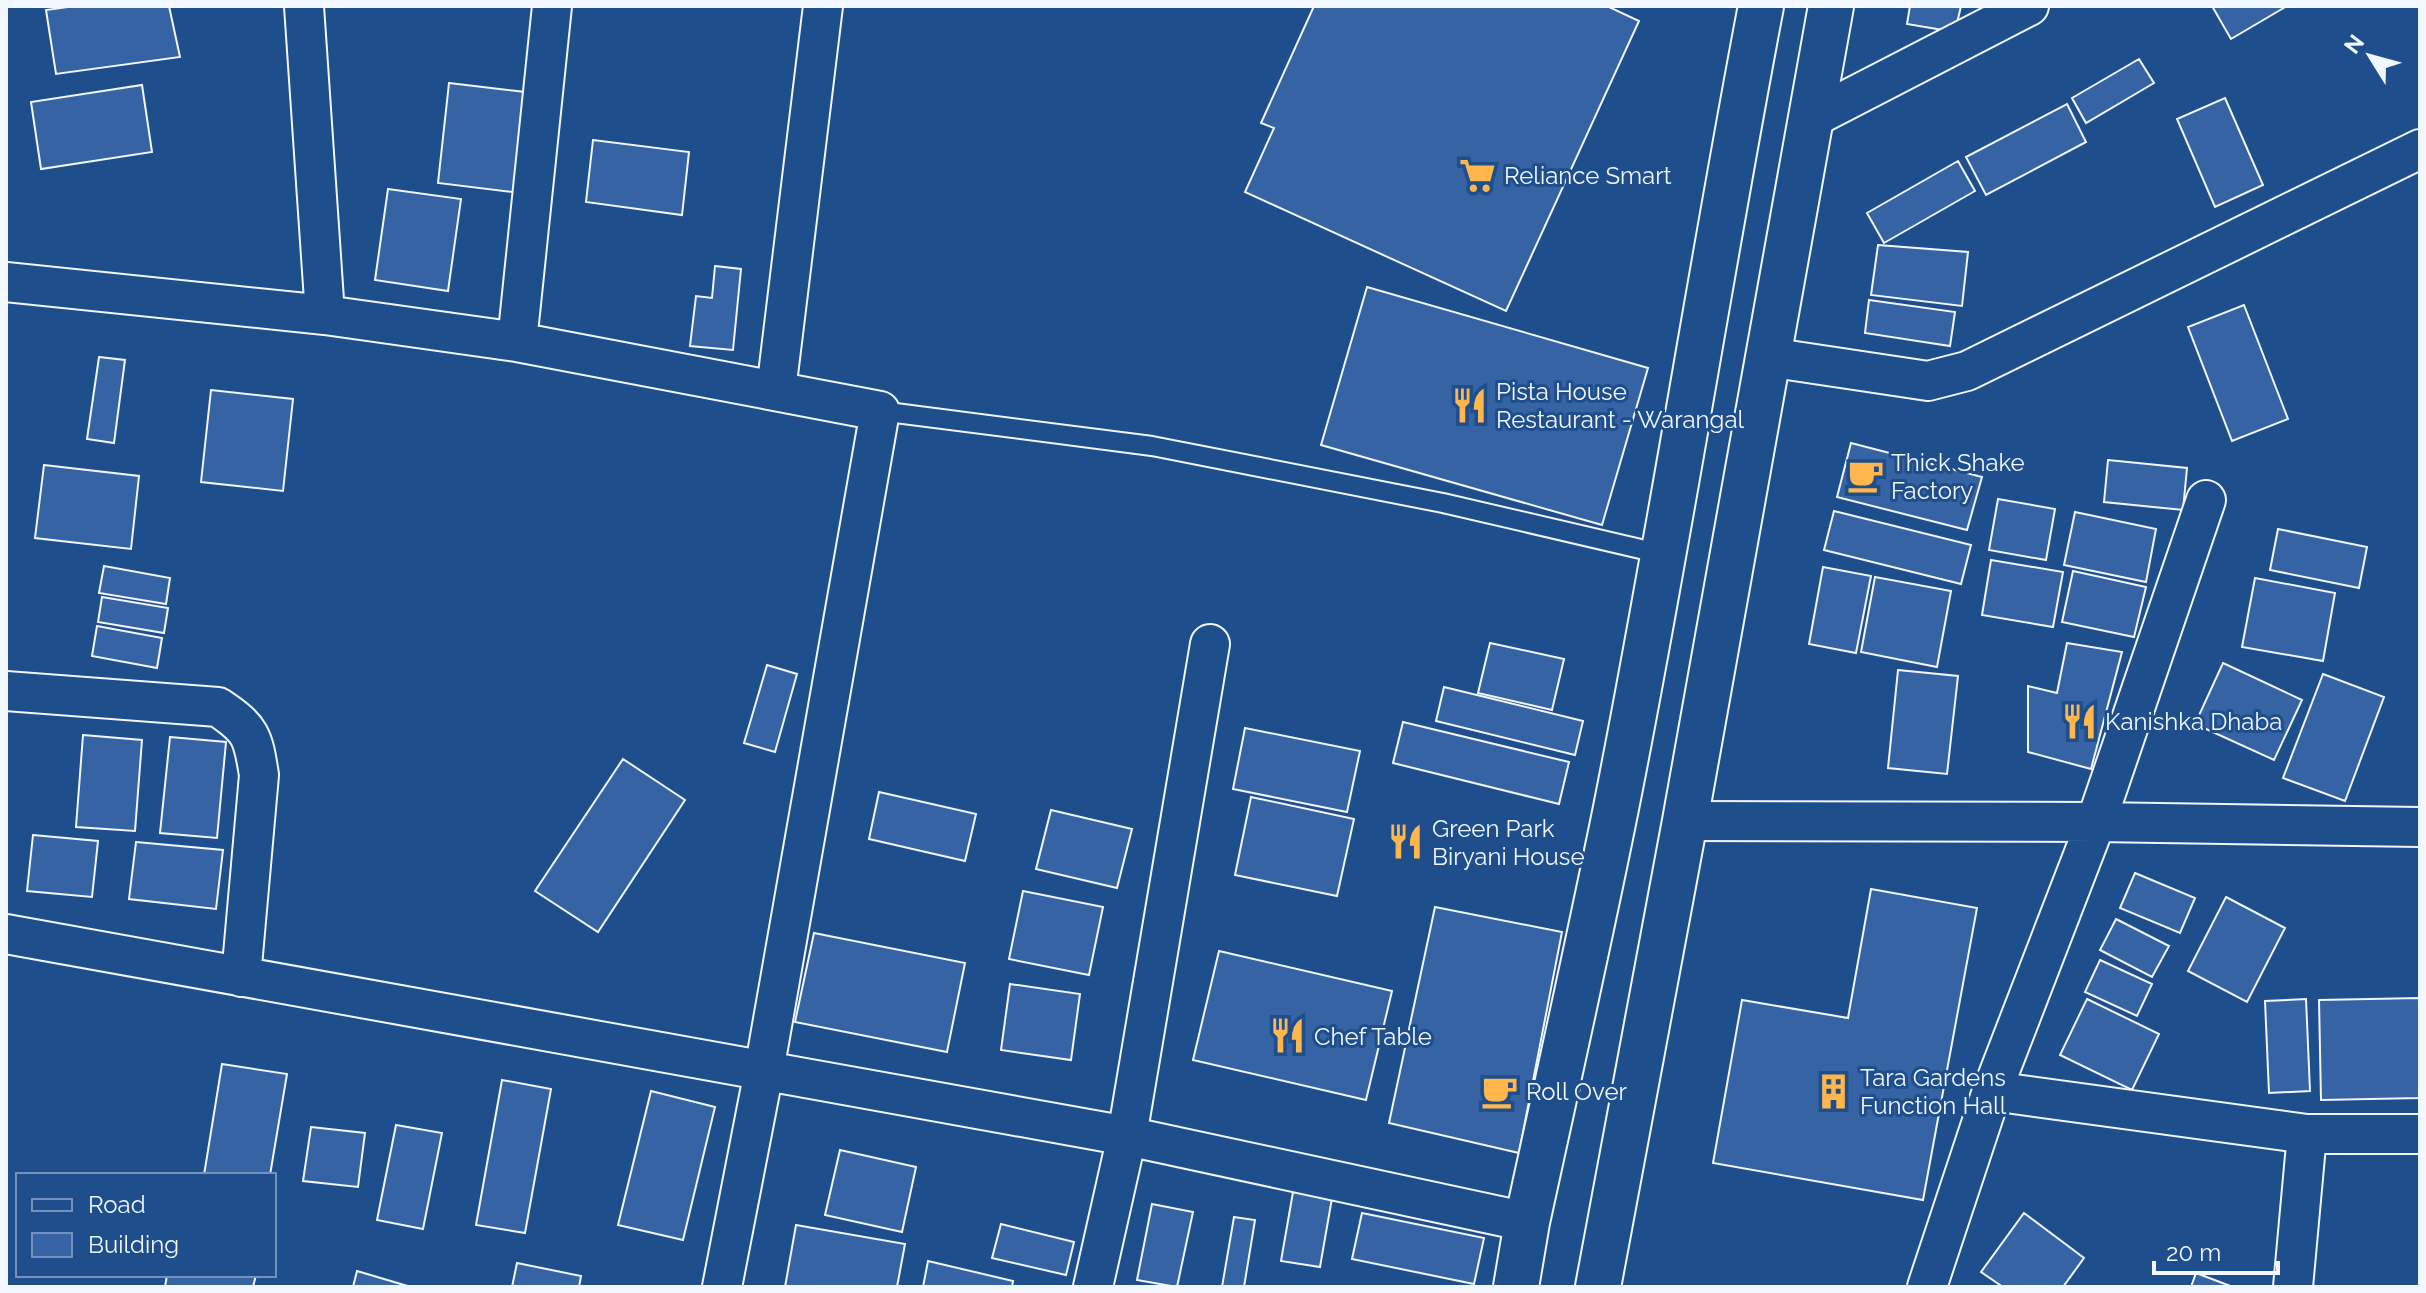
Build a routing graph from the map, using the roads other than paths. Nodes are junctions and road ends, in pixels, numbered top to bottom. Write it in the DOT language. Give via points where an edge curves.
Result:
graph roads {
  1 [pos="304,6"];
  2 [pos="552,6"];
  3 [pos="823,6"];
  4 [pos="1761,6"];
  5 [pos="1831,6"];
  6 [pos="2029,6"];
  7 [pos="1810,119"];
  8 [pos="2420,149"];
  9 [pos="6,282"];
  10 [pos="325,315"];
  11 [pos="517,342"];
  12 [pos="1768,357"];
  13 [pos="776,391"];
  14 [pos="880,411"];
  15 [pos="2206,500"];
  16 [pos="1662,554"];
  17 [pos="1210,644"];
  18 [pos="6,691"];
  19 [pos="1685,821"];
  20 [pos="2096,822"];
  21 [pos="2420,827"];
  22 [pos="6,934"];
  23 [pos="241,977"];
  24 [pos="764,1071"];
  25 [pos="1992,1091"];
  26 [pos="2307,1134"];
  27 [pos="2420,1134"];
  28 [pos="1127,1136"];
  29 [pos="1527,1222"];
  30 [pos="722,1287"];
  31 [pos="1093,1287"];
  32 [pos="1516,1287"];
  33 [pos="1598,1287"];
  34 [pos="1927,1287"];
  35 [pos="2293,1287"];
  1 -- 10 [label="street"];
  2 -- 11 [label="street"];
  3 -- 13 [label="street"];
  4 -- 16 [label="main road"];
  5 -- 7 [label="main road"];
  6 -- 7 [label="street"];
  7 -- 12 [label="main road"];
  8 -- 12 [label="street" via="1967,371 1928,381"];
  9 -- 10 [label="street"];
  10 -- 11 [label="street"];
  11 -- 13 [label="street"];
  12 -- 19 [label="main road"];
  13 -- 14 [label="street"];
  14 -- 16 [label="lane" via="1152,446 1443,503"];
  14 -- 24 [label="street"];
  15 -- 20 [label="street"];
  16 -- 29 [label="main road" via="1616,807"];
  17 -- 28 [label="street"];
  18 -- 23 [label="street" via="218,707 242,723 255,745 259,775"];
  19 -- 20 [label="street"];
  19 -- 33 [label="main road"];
  20 -- 21 [label="street"];
  20 -- 25 [label="street"];
  22 -- 23 [label="street"];
  23 -- 24 [label="street"];
  24 -- 28 [label="street"];
  24 -- 30 [label="street"];
  25 -- 26 [label="street"];
  25 -- 34 [label="street"];
  26 -- 27 [label="street"];
  26 -- 35 [label="street"];
  28 -- 29 [label="street"];
  28 -- 31 [label="street"];
  29 -- 32 [label="main road"];
}
